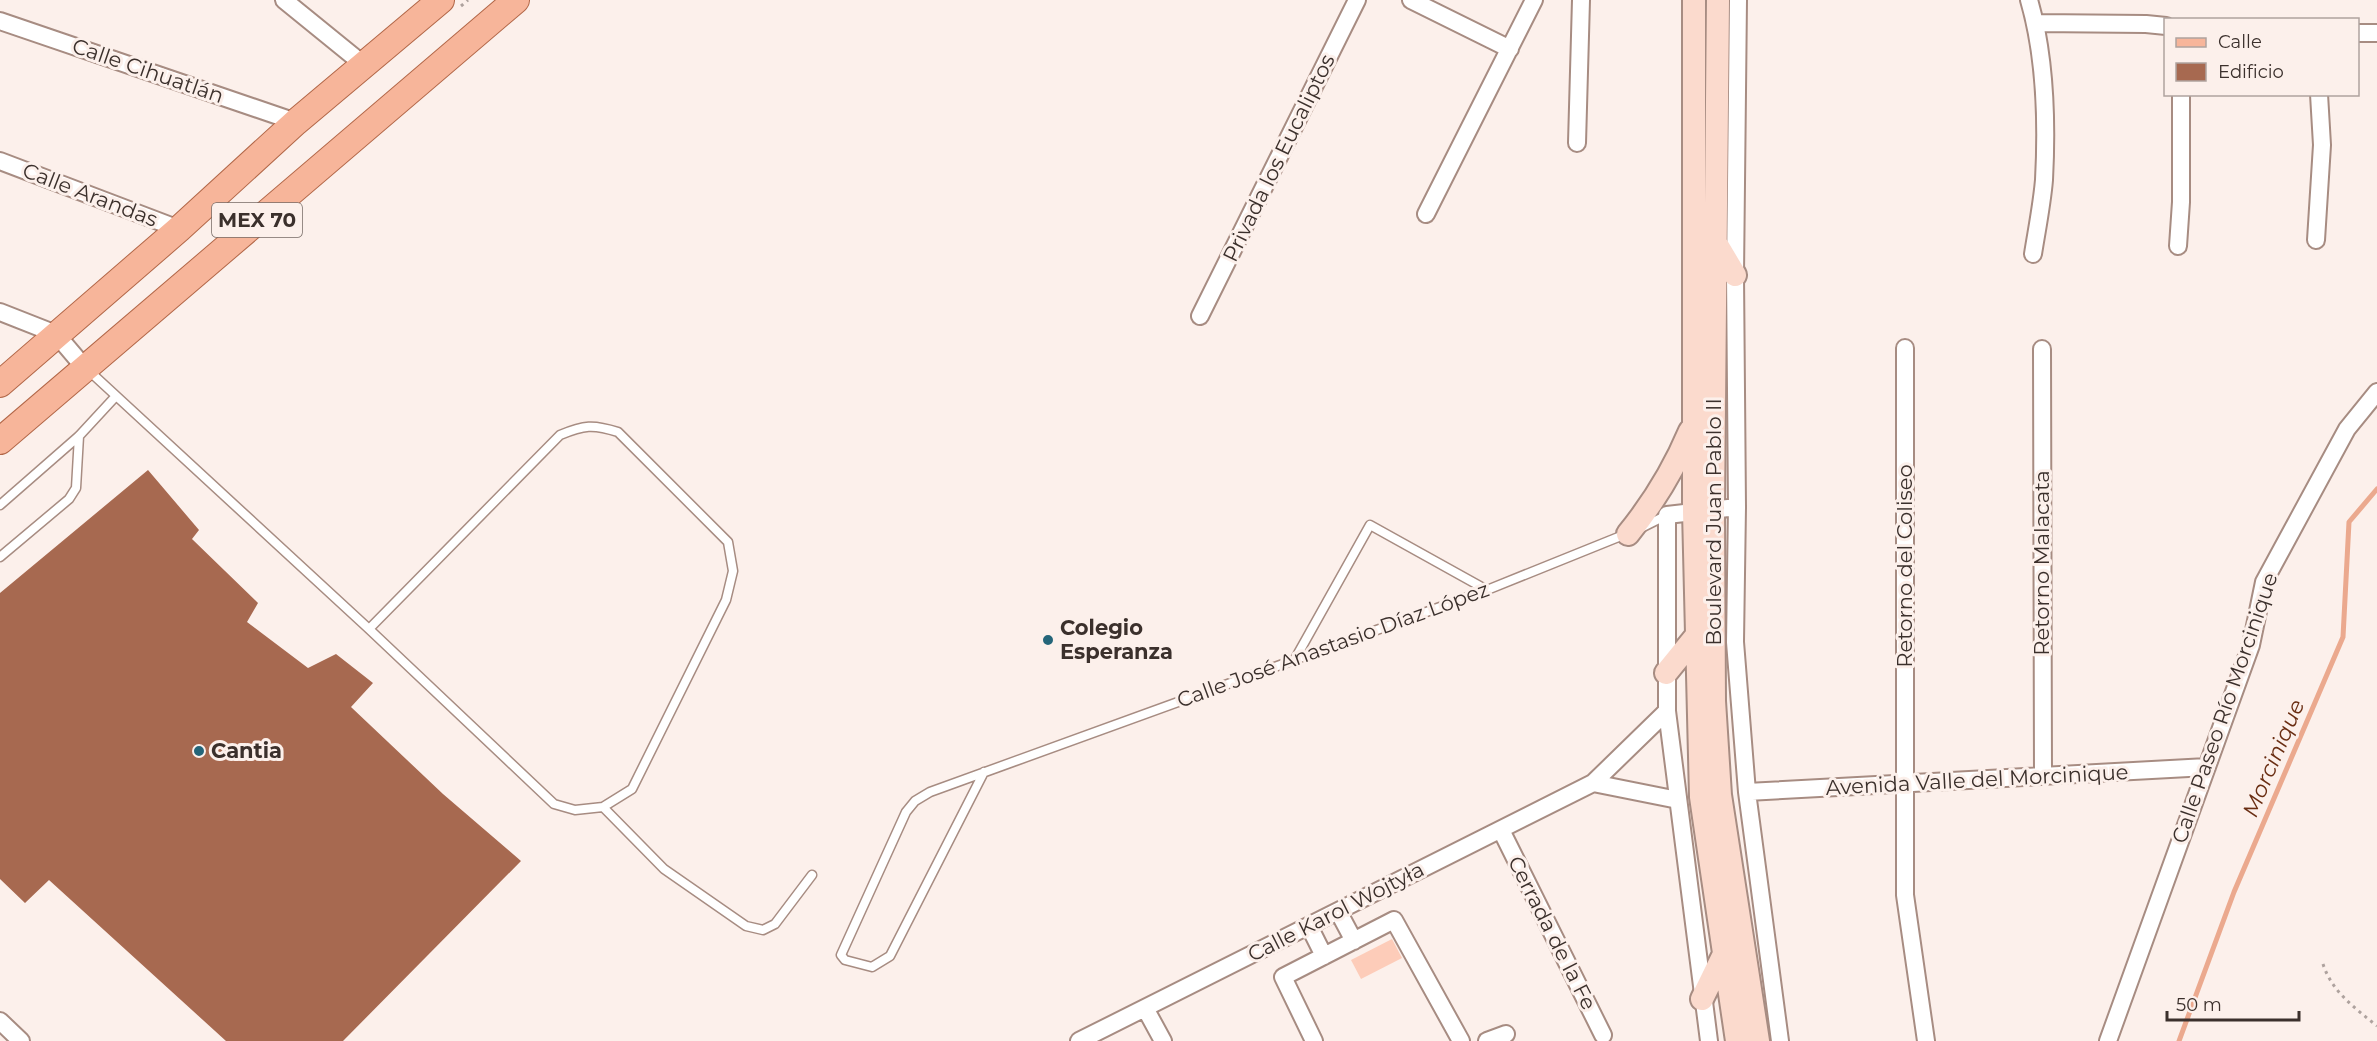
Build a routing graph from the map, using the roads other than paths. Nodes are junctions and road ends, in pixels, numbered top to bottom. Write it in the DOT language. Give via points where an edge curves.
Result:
graph roads {
  1 [pos="284,0"];
  2 [pos="441,0"];
  3 [pos="516,0"];
  4 [pos="1357,0"];
  5 [pos="1411,0"];
  6 [pos="1534,0"];
  7 [pos="1581,0"];
  8 [pos="1694,0"];
  9 [pos="1718,0"];
  10 [pos="1738,0"];
  11 [pos="2029,0"];
  12 [pos="0,21"];
  13 [pos="2036,23"];
  14 [pos="2164,26"];
  15 [pos="2359,33"];
  16 [pos="2377,33"];
  17 [pos="1510,49"];
  18 [pos="364,65"];
  19 [pos="2181,96"];
  20 [pos="2319,96"];
  21 [pos="296,122"];
  22 [pos="1577,143"];
  23 [pos="0,161"];
  24 [pos="1426,214"];
  25 [pos="179,229"];
  26 [pos="2316,240"];
  27 [pos="1716,243"];
  28 [pos="2178,246"];
  29 [pos="2033,254"];
  30 [pos="1735,275"];
  31 [pos="0,312"];
  32 [pos="1200,316"];
  33 [pos="56,334"];
  34 [pos="1905,348"];
  35 [pos="2042,350"];
  36 [pos="84,367"];
  37 [pos="0,384"];
  38 [pos="2377,392"];
  39 [pos="116,396"];
  40 [pos="1694,422"];
  41 [pos="79,436"];
  42 [pos="0,441"];
  43 [pos="0,505"];
  44 [pos="1737,507"];
  45 [pos="1704,510"];
  46 [pos="1667,515"];
  47 [pos="1628,534"];
  48 [pos="0,557"];
  49 [pos="1487,590"];
  50 [pos="369,629"];
  51 [pos="1697,636"];
  52 [pos="1294,660"];
  53 [pos="1666,673"];
  54 [pos="1667,711"];
  55 [pos="2207,767"];
  56 [pos="984,772"];
  57 [pos="2043,776"];
  58 [pos="1593,783"];
  59 [pos="1904,784"];
  60 [pos="1747,792"];
  61 [pos="1678,800"];
  62 [pos="603,807"];
  63 [pos="1501,830"];
  64 [pos="812,874"];
  65 [pos="1338,911"];
  66 [pos="1309,926"];
  67 [pos="1354,941"];
  68 [pos="1324,956"];
  69 [pos="1723,956"];
  70 [pos="1702,999"];
  71 [pos="1145,1008"];
  72 [pos="0,1021"];
  73 [pos="1506,1034"];
  74 [pos="1603,1035"];
  75 [pos="21,1041"];
  76 [pos="1078,1041"];
  77 [pos="1163,1041"];
  78 [pos="1314,1041"];
  79 [pos="1461,1041"];
  80 [pos="1487,1041"];
  81 [pos="1709,1041"];
  82 [pos="1737,1041"];
  83 [pos="1758,1041"];
  84 [pos="1780,1041"];
  85 [pos="1926,1041"];
  86 [pos="2109,1041"];
  1 -- 18 [label="street"];
  2 -- 18 [label="main road, MEX 70"];
  3 -- 36 [label="main road, MEX 70"];
  4 -- 32 [label="street, Privada los Eucaliptos"];
  5 -- 17 [label="street"];
  6 -- 17 [label="street"];
  7 -- 22 [label="street"];
  8 -- 40 [label="main road, Boulevard Juan Pablo II"];
  9 -- 27 [label="main road, Boulevard Juan Pablo II"];
  10 -- 30 [label="street, Boulevard Juan Pablo II"];
  11 -- 13 [label="street"];
  12 -- 21 [label="street, Calle Cihuatlán"];
  13 -- 14 [label="street"];
  13 -- 29 [label="street" via="2044,108 2044,182"];
  15 -- 16 [label="street"];
  17 -- 24 [label="street"];
  18 -- 21 [label="main road, MEX 70"];
  19 -- 28 [label="street"];
  20 -- 26 [label="street" via="2322,145"];
  21 -- 25 [label="main road, MEX 70"];
  23 -- 25 [label="street, Calle Arandas"];
  25 -- 33 [label="main road, MEX 70"];
  27 -- 30 [label="main road"];
  27 -- 45 [label="main road, Boulevard Juan Pablo II"];
  30 -- 44 [label="street, Boulevard Juan Pablo II"];
  31 -- 33 [label="street"];
  33 -- 36 [label="street"];
  33 -- 37 [label="main road, MEX 70"];
  34 -- 59 [label="street, Retorno del Coliseo"];
  35 -- 57 [label="street, Retorno Malacata"];
  36 -- 39 [label="lane"];
  36 -- 42 [label="main road, MEX 70"];
  38 -- 55 [label="street, Calle Paseo Río Morcinique" via="2347,429 2264,582 2252,645"];
  39 -- 41 [label="lane"];
  39 -- 50 [label="lane"];
  40 -- 45 [label="main road, Boulevard Juan Pablo II"];
  40 -- 47 [label="main road" via="1665,484"];
  41 -- 43 [label="lane"];
  41 -- 48 [label="lane" via="76,488 69,499"];
  44 -- 45 [label="street, Calle José Anastasio Díaz López"];
  44 -- 60 [label="street, Boulevard Juan Pablo II" via="1735,642"];
  45 -- 46 [label="street, Calle José Anastasio Díaz López"];
  45 -- 51 [label="main road, Boulevard Juan Pablo II"];
  45 -- 83 [label="main road, Boulevard Juan Pablo II" via="1720,795"];
  46 -- 47 [label="lane, Calle José Anastasio Díaz López"];
  46 -- 53 [label="street"];
  47 -- 49 [label="lane, Calle José Anastasio Díaz López"];
  49 -- 52 [label="lane, Calle José Anastasio Díaz López"];
  49 -- 52 [label="lane" via="1370,525"];
  50 -- 62 [label="lane" via="554,804 575,810"];
  50 -- 62 [label="lane" via="560,435 579,427 597,426 618,432 728,542 733,571 726,600 632,789"];
  51 -- 53 [label="main road"];
  51 -- 69 [label="main road, Boulevard Juan Pablo II" via="1701,797"];
  52 -- 56 [label="lane, Calle José Anastasio Díaz López"];
  53 -- 54 [label="street"];
  54 -- 58 [label="street, Calle Karol Wojtyła"];
  54 -- 61 [label="street"];
  55 -- 57 [label="street, Avenida Valle del Morcinique"];
  55 -- 86 [label="street, Calle Paseo Río Morcinique"];
  56 -- 56 [label="lane, Calle José Anastasio Díaz López" via="930,792 906,812 841,954 845,960 872,967 890,956"];
  57 -- 59 [label="street, Avenida Valle del Morcinique"];
  58 -- 61 [label="street"];
  58 -- 63 [label="street, Calle Karol Wojtyła"];
  59 -- 60 [label="street, Avenida Valle del Morcinique"];
  59 -- 85 [label="street, Retorno del Coliseo" via="1905,895"];
  60 -- 84 [label="street, Boulevard Juan Pablo II"];
  61 -- 70 [label="street"];
  62 -- 64 [label="lane" via="664,869 746,926 763,930 775,924"];
  63 -- 65 [label="street, Calle Karol Wojtyła"];
  63 -- 74 [label="street, Cerrada de la Fe"];
  65 -- 66 [label="street, Calle Karol Wojtyła"];
  65 -- 67 [label="street"];
  66 -- 68 [label="street"];
  66 -- 71 [label="street, Calle Karol Wojtyła"];
  67 -- 68 [label="street"];
  67 -- 79 [label="street" via="1394,920"];
  68 -- 78 [label="street" via="1283,977"];
  69 -- 70 [label="main road"];
  69 -- 82 [label="main road, Boulevard Juan Pablo II"];
  70 -- 81 [label="street"];
  71 -- 76 [label="street, Calle Karol Wojtyła"];
  71 -- 77 [label="street"];
  72 -- 75 [label="street"];
  73 -- 80 [label="street"];
}
